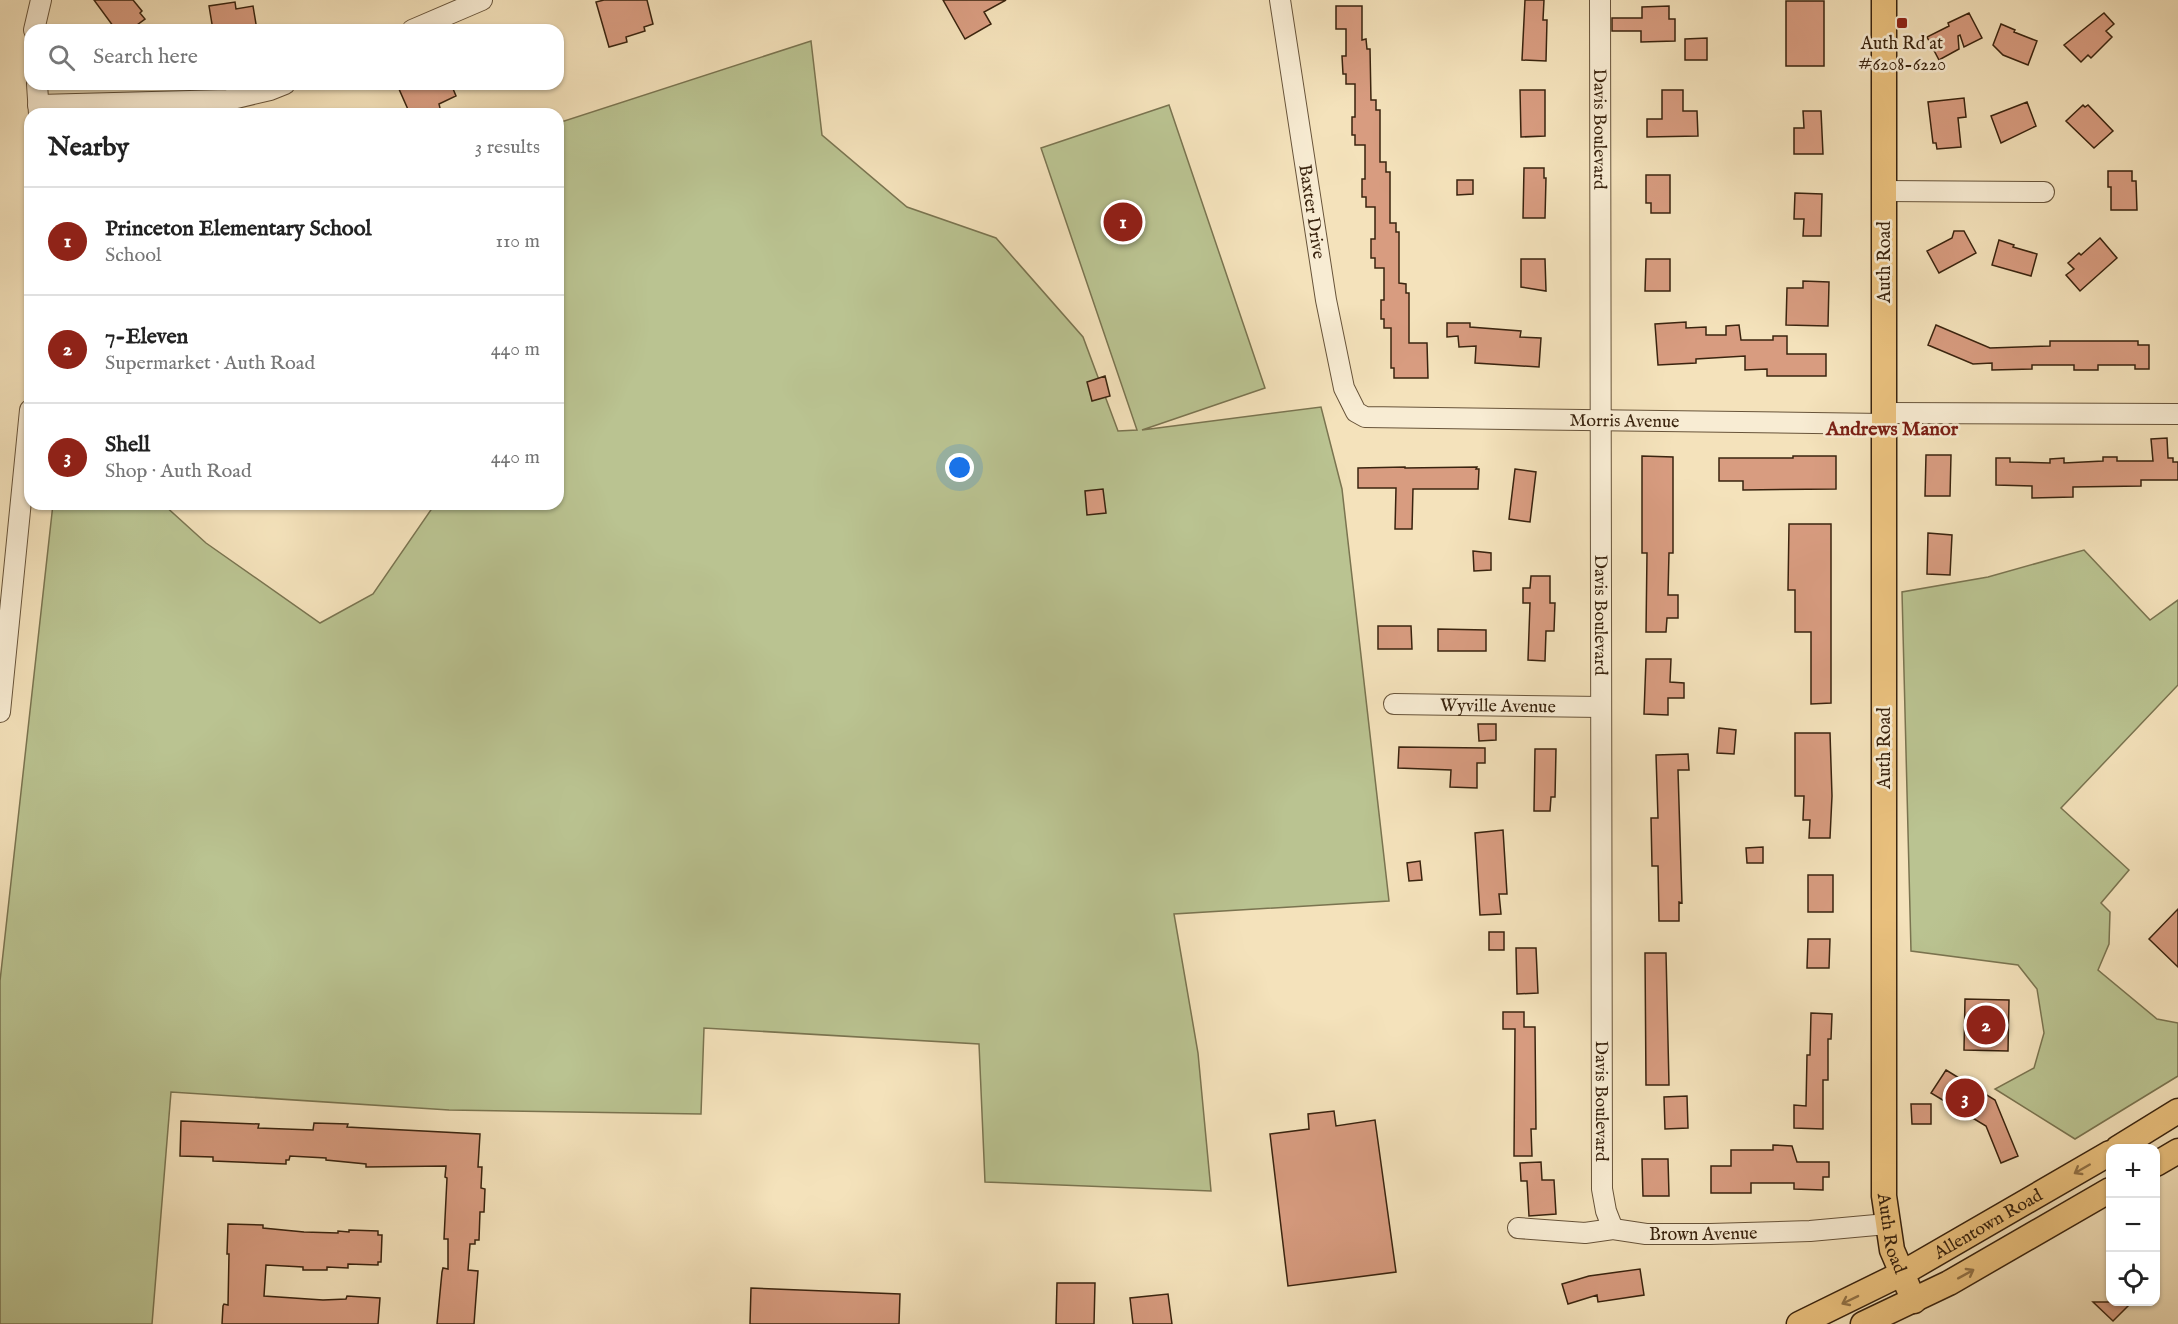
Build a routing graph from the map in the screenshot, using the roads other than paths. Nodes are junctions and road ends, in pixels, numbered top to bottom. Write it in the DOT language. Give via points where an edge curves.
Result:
graph roads {
  1 [pos="41,0"];
  2 [pos="482,0"];
  3 [pos="1280,0"];
  4 [pos="1600,0"];
  5 [pos="1884,0"];
  6 [pos="35,24"];
  7 [pos="426,24"];
  8 [pos="37,90"];
  9 [pos="270,90"];
  10 [pos="39,108"];
  11 [pos="60,108"];
  12 [pos="1884,191"];
  13 [pos="2044,192"];
  14 [pos="2178,414"];
  15 [pos="1365,417"];
  16 [pos="1884,418"];
  17 [pos="1600,421"];
  18 [pos="24,470"];
  19 [pos="1394,704"];
  20 [pos="1601,707"];
  21 [pos="0,712"];
  22 [pos="2178,1111"];
  23 [pos="2126,1144"];
  24 [pos="2178,1151"];
  25 [pos="2106,1155"];
  26 [pos="2160,1162"];
  27 [pos="2106,1192"];
  28 [pos="1887,1224"];
  29 [pos="1518,1228"];
  30 [pos="1613,1229"];
  31 [pos="1901,1274"];
  32 [pos="1914,1301"];
  33 [pos="1799,1324"];
  34 [pos="1863,1324"];
  1 -- 6 [label="street"];
  2 -- 7 [label="street"];
  3 -- 15 [label="street, Baxter Drive" via="1326,300 1344,388 1356,412"];
  4 -- 17 [label="street, Davis Boulevard"];
  5 -- 12 [label="main road, Auth Road"];
  8 -- 10 [label="street"];
  9 -- 11 [label="street" via="228,100"];
  12 -- 13 [label="street"];
  12 -- 16 [label="main road, Auth Road"];
  14 -- 16 [label="street, Morris Avenue"];
  15 -- 17 [label="street, Morris Avenue"];
  16 -- 17 [label="street, Morris Avenue"];
  16 -- 28 [label="main road, Auth Road"];
  17 -- 20 [label="street, Davis Boulevard"];
  18 -- 21 [label="street"];
  19 -- 20 [label="street, Wyville Avenue"];
  20 -- 30 [label="street, Davis Boulevard" via="1602,1189"];
  22 -- 23 [label="main road"];
  24 -- 26 [label="main road"];
  25 -- 31 [label="main road, Allentown Road, one-way"];
  32 -- 27 [label="main road, Allentown Road, one-way"];
  28 -- 30 [label="street, Brown Avenue" via="1756,1233 1646,1234"];
  28 -- 31 [label="main road, Auth Road"];
  29 -- 30 [label="street, Brown Avenue" via="1585,1233"];
  31 -- 32 [label="main road, Auth Road"];
  31 -- 33 [label="main road, Allentown Road, one-way"];
  32 -- 34 [label="main road, Allentown Road"];
}
